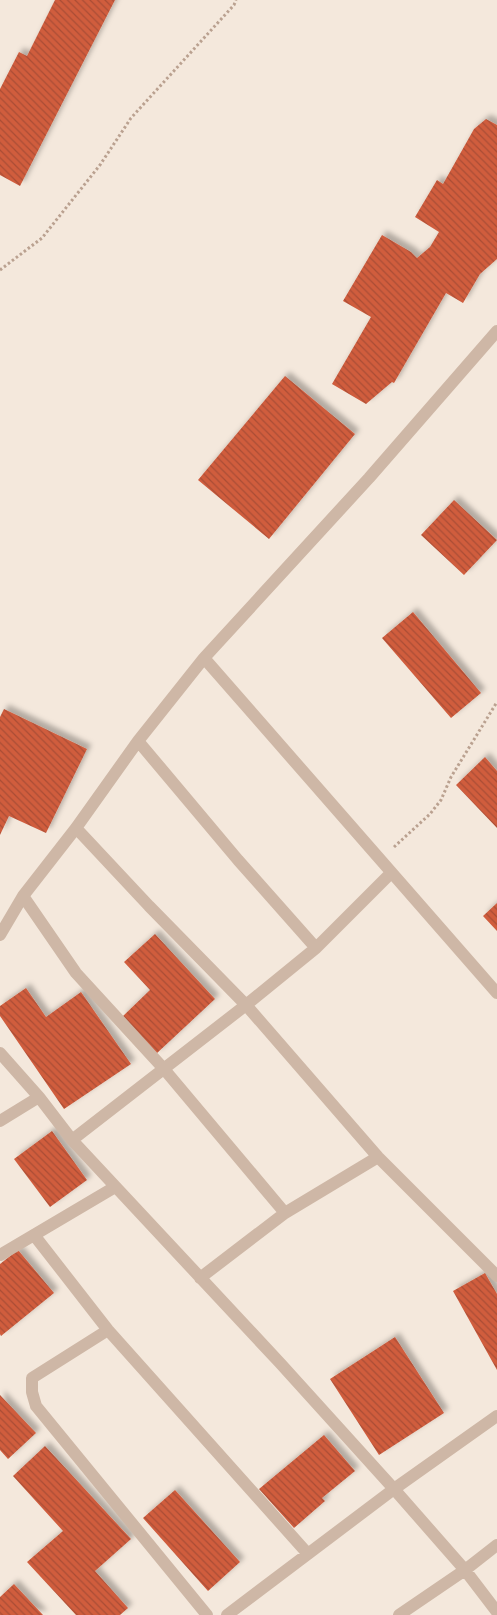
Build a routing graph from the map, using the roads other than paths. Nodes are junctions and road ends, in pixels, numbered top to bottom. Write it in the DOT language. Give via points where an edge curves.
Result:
graph roads {
  1 [pos="497,331"];
  2 [pos="204,658"];
  3 [pos="138,741"];
  4 [pos="76,828"];
  5 [pos="391,873"];
  6 [pos="23,896"];
  7 [pos="0,935"];
  8 [pos="316,948"];
  9 [pos="497,994"];
  10 [pos="246,1005"];
  11 [pos="0,1054"];
  12 [pos="164,1069"];
  13 [pos="40,1097"];
  14 [pos="0,1121"];
  15 [pos="72,1140"];
  16 [pos="378,1156"];
  17 [pos="115,1187"];
  18 [pos="285,1213"];
  19 [pos="34,1235"];
  20 [pos="0,1255"];
  21 [pos="497,1276"];
  22 [pos="200,1278"];
  23 [pos="108,1330"];
  24 [pos="497,1416"];
  25 [pos="394,1488"];
  26 [pos="497,1545"];
  27 [pos="308,1554"];
  28 [pos="465,1570"];
  29 [pos="497,1612"];
  30 [pos="207,1615"];
  31 [pos="227,1615"];
  32 [pos="399,1615"];
  1 -- 2 [label="street" via="376,471"];
  2 -- 3 [label="street"];
  2 -- 5 [label="street"];
  3 -- 4 [label="street"];
  3 -- 8 [label="street"];
  4 -- 6 [label="street"];
  4 -- 10 [label="street"];
  5 -- 8 [label="street"];
  5 -- 9 [label="street"];
  6 -- 7 [label="street"];
  6 -- 12 [label="street" via="76,973"];
  8 -- 10 [label="street"];
  10 -- 12 [label="street"];
  10 -- 16 [label="street"];
  11 -- 13 [label="street"];
  12 -- 15 [label="street"];
  12 -- 18 [label="street"];
  13 -- 14 [label="street"];
  13 -- 15 [label="street"];
  15 -- 17 [label="street"];
  16 -- 18 [label="street"];
  16 -- 21 [label="street"];
  17 -- 19 [label="street"];
  17 -- 22 [label="street"];
  18 -- 22 [label="street"];
  19 -- 20 [label="street"];
  19 -- 23 [label="street"];
  22 -- 25 [label="street"];
  23 -- 27 [label="street"];
  23 -- 30 [label="street" via="32,1378 36,1406"];
  24 -- 25 [label="street"];
  25 -- 27 [label="street"];
  25 -- 28 [label="street"];
  26 -- 28 [label="street"];
  27 -- 31 [label="street"];
  28 -- 29 [label="street"];
  28 -- 32 [label="street"];
}
